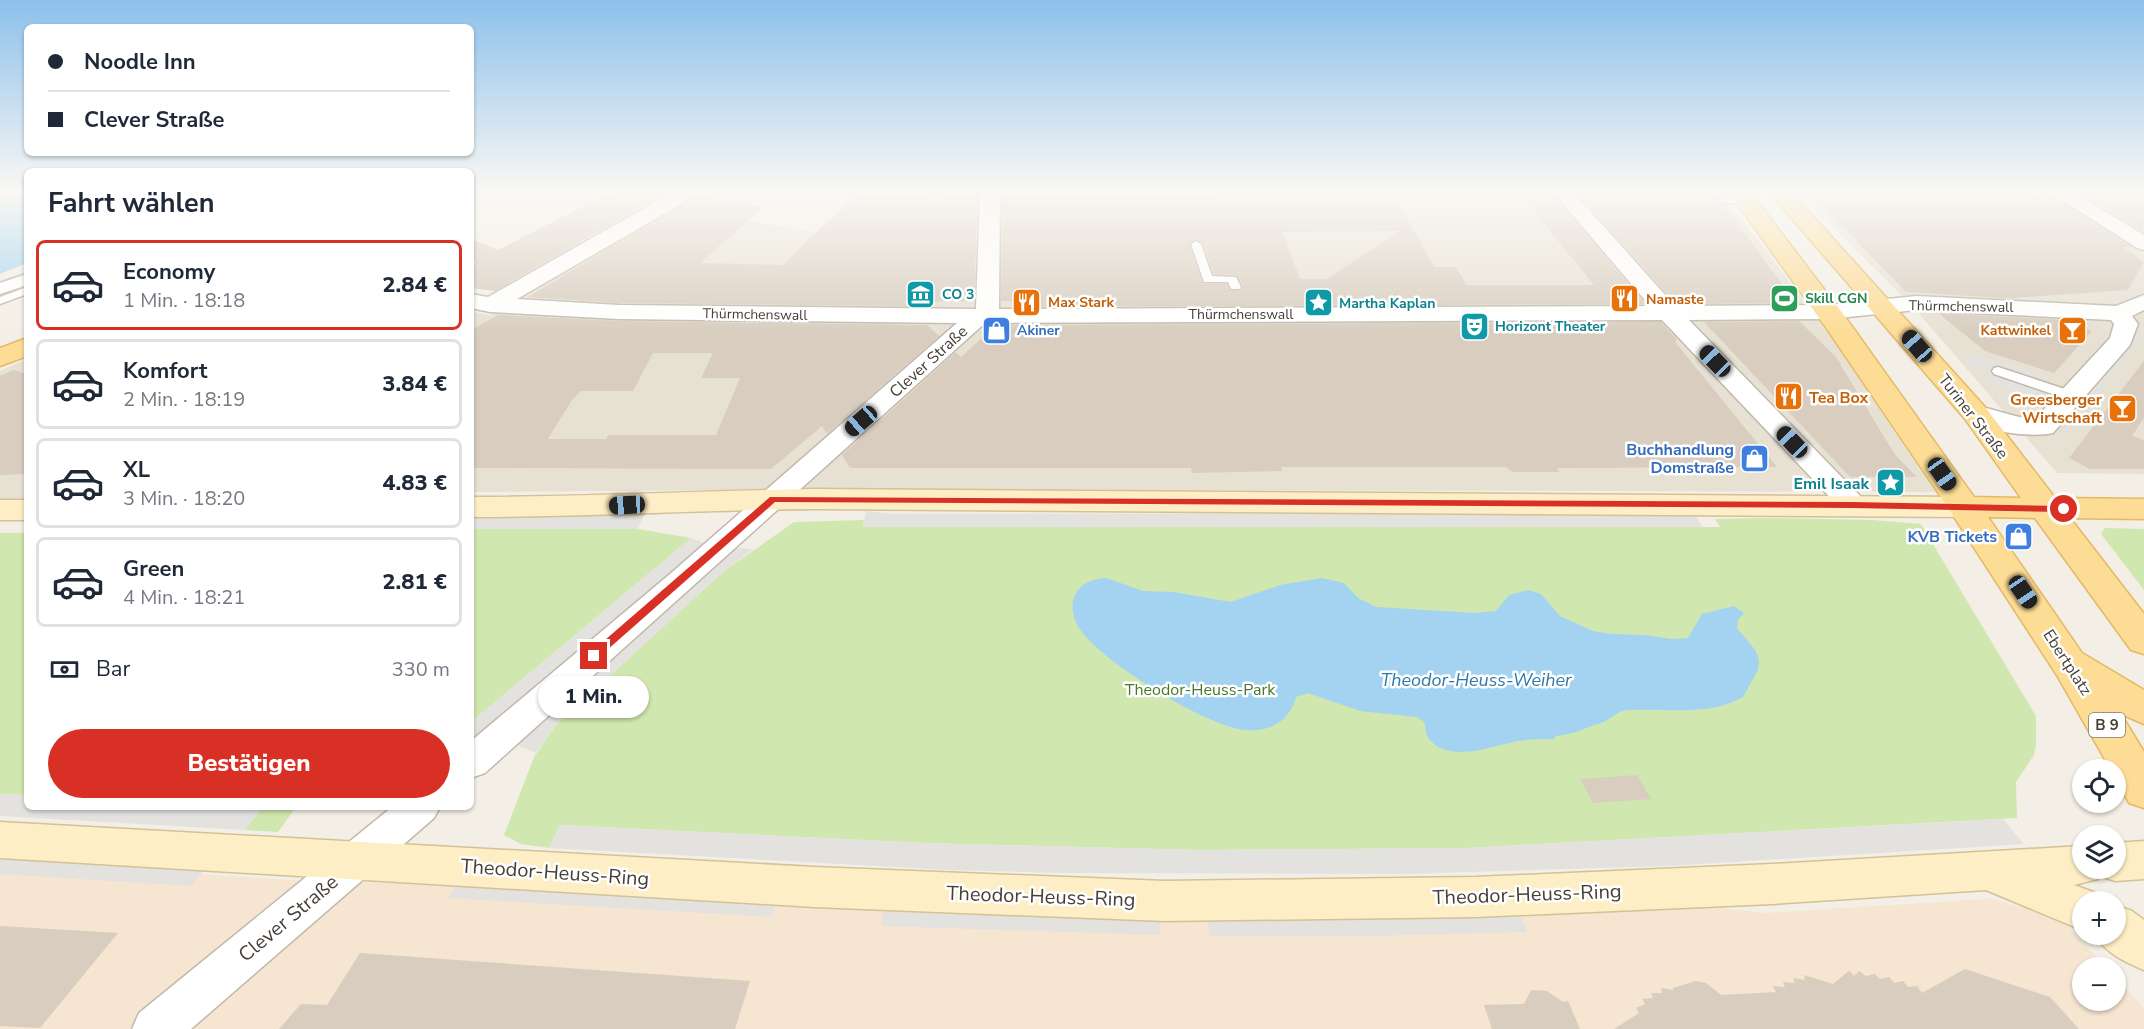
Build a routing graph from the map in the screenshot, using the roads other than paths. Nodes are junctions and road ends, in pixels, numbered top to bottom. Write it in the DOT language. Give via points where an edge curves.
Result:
graph roads {
  1 [pos="600,240"];
  2 [pos="987,240"];
  3 [pos="1604,240"];
  4 [pos="1770,240"];
  5 [pos="1823,240"];
  6 [pos="1196,244"];
  7 [pos="24,280"];
  8 [pos="1234,287"];
  9 [pos="0,289"];
  10 [pos="24,291"];
  11 [pos="0,301"];
  12 [pos="2144,302"];
  13 [pos="1883,306"];
  14 [pos="478,307"];
  15 [pos="1668,312"];
  16 [pos="1829,312"];
  17 [pos="2120,313"];
  18 [pos="983,316"];
  19 [pos="24,329"];
  20 [pos="0,340"];
  21 [pos="24,347"];
  22 [pos="0,358"];
  23 [pos="1998,371"];
  24 [pos="2072,396"];
  25 [pos="1975,413"];
  26 [pos="773,500"];
  27 [pos="1852,505"];
  28 [pos="474,507"];
  29 [pos="1965,507"];
  30 [pos="2044,509"];
  31 [pos="2144,509"];
  32 [pos="0,510"];
  33 [pos="24,510"];
  34 [pos="2144,641"];
  35 [pos="2068,660"];
  36 [pos="2144,709"];
  37 [pos="474,760"];
  38 [pos="2144,791"];
  39 [pos="417,810"];
  40 [pos="0,840"];
  41 [pos="359,860"];
  42 [pos="2144,860"];
  43 [pos="2126,861"];
  44 [pos="2072,866"];
  45 [pos="1991,872"];
  46 [pos="2072,905"];
  47 [pos="2126,934"];
  48 [pos="2144,948"];
  49 [pos="156,1029"];
  1 -- 14 [label="street"];
  2 -- 18 [label="street"];
  3 -- 15 [label="street"];
  4 -- 16 [label="main road"];
  5 -- 13 [label="main road, Turiner Straße"];
  6 -- 8 [label="lane" via="1208,280 1232,279"];
  7 -- 9 [label="street"];
  10 -- 11 [label="lane"];
  12 -- 17 [label="street"];
  13 -- 16 [label="street, Thürmchenswall"];
  13 -- 17 [label="street, Thürmchenswall" via="1916,303"];
  13 -- 25 [label="main road, Turiner Straße"];
  14 -- 18 [label="street, Thürmchenswall"];
  15 -- 16 [label="street, Thürmchenswall"];
  15 -- 18 [label="street, Thürmchenswall" via="1242,310"];
  15 -- 27 [label="street"];
  16 -- 29 [label="main road"];
  17 -- 24 [label="street" via="2126,324 2121,340"];
  18 -- 26 [label="street, Clever Straße"];
  19 -- 20 [label="main road"];
  21 -- 22 [label="main road"];
  23 -- 24 [label="lane"];
  24 -- 25 [label="street" via="2043,427 2006,424"];
  25 -- 30 [label="main road, Turiner Straße"];
  26 -- 27 [label="main road"];
  26 -- 28 [label="main road"];
  26 -- 37 [label="street, Clever Straße"];
  27 -- 29 [label="main road"];
  29 -- 30 [label="main road"];
  29 -- 35 [label="main road, Ebertplatz / B 9"];
  30 -- 31 [label="main road"];
  30 -- 34 [label="main road"];
  32 -- 33 [label="main road"];
  35 -- 36 [label="main road, B 9"];
  35 -- 38 [label="main road, Ebertplatz / B 9"];
  39 -- 41 [label="street, Clever Straße"];
  40 -- 41 [label="main road, Theodor-Heuss-Ring"];
  41 -- 45 [label="main road, Theodor-Heuss-Ring" via="814,887 1166,901 1476,897"];
  41 -- 49 [label="street, Clever Straße"];
  42 -- 43 [label="main road"];
  44 -- 45 [label="main road, Theodor-Heuss-Ring"];
  45 -- 46 [label="main road"];
  47 -- 48 [label="main road"];
}
